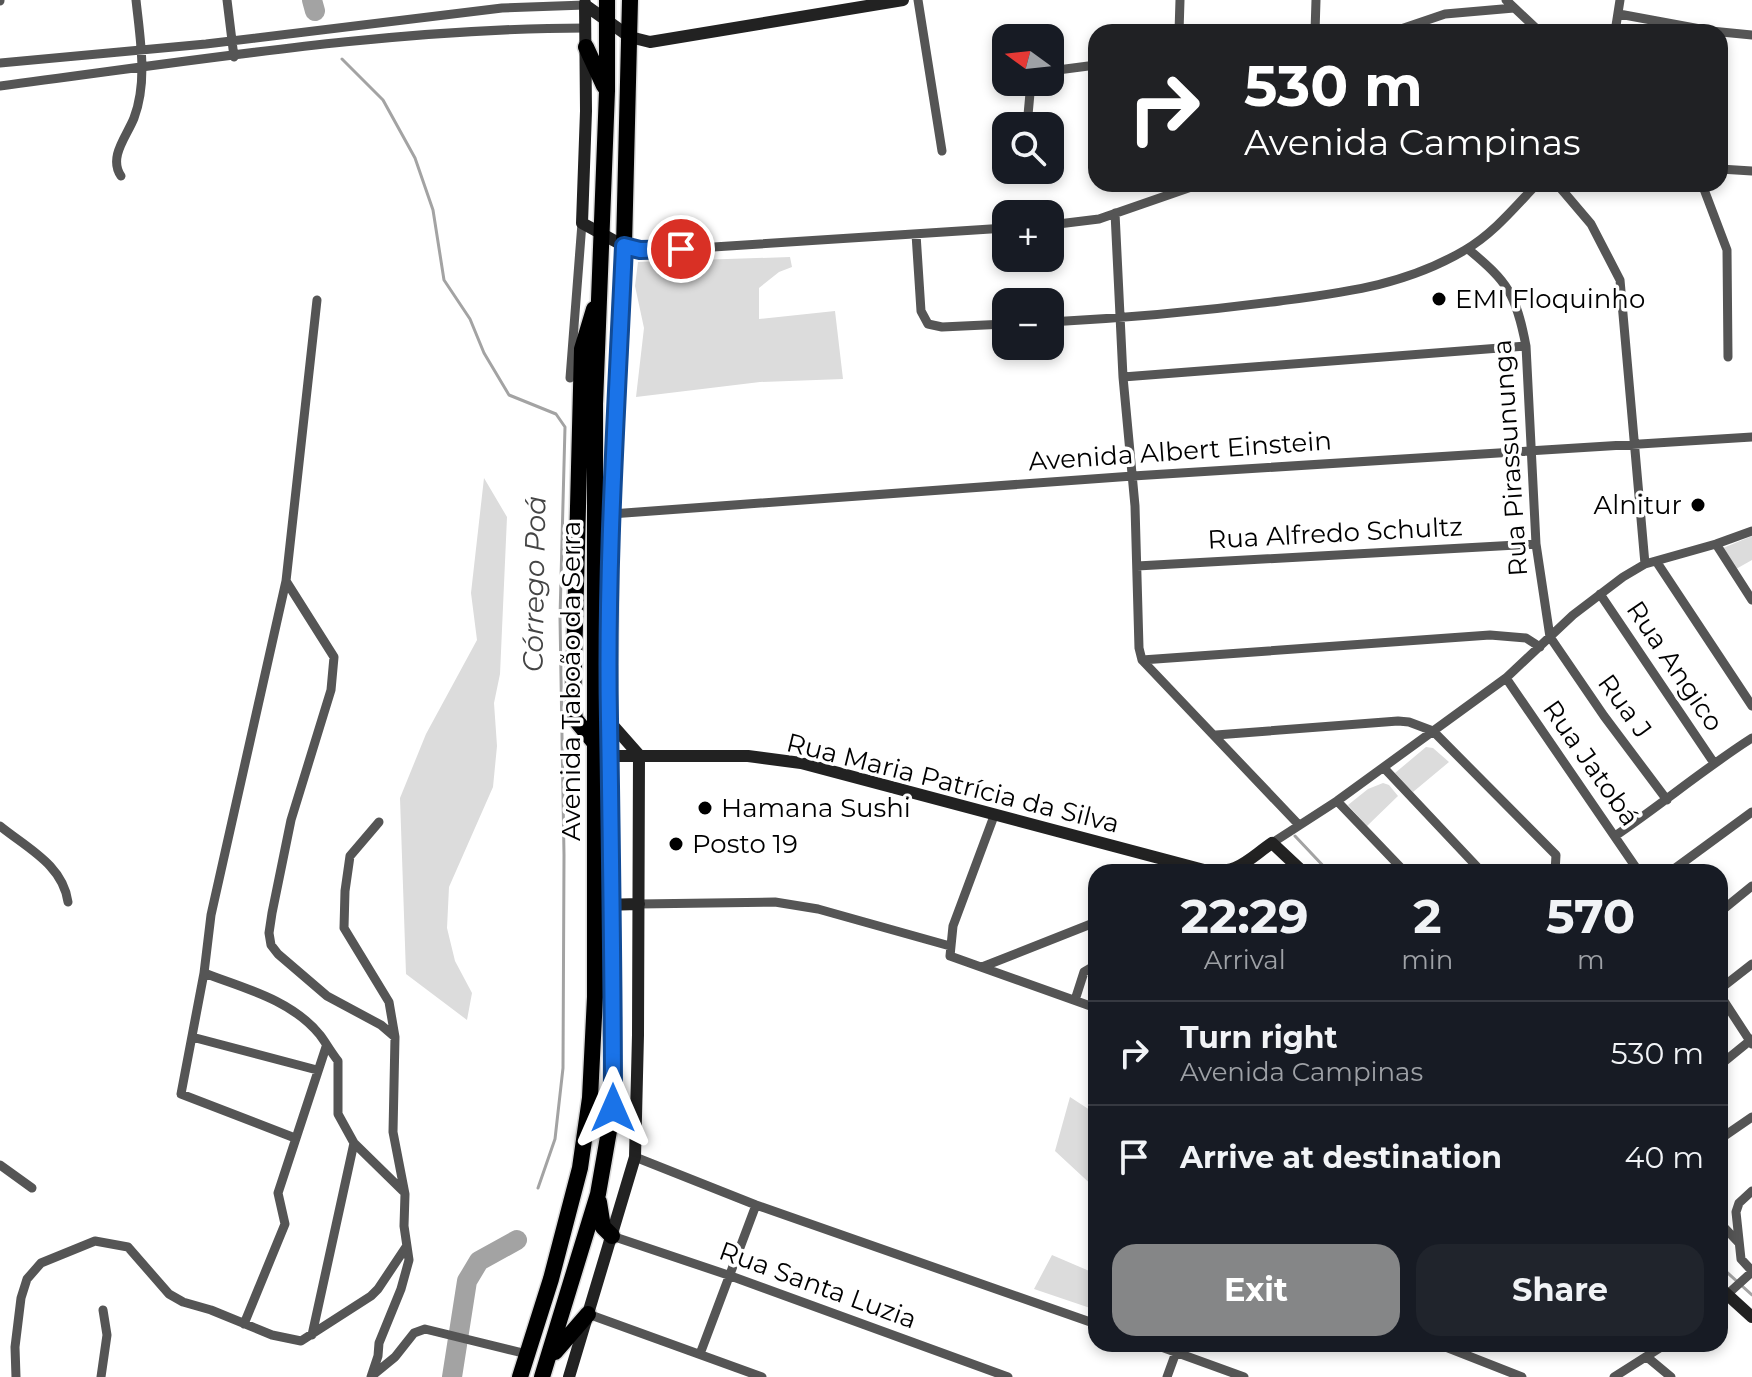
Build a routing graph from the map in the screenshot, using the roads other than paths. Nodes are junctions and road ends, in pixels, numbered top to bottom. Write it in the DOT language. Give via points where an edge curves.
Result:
graph roads {
  1 [pos="136,0"];
  2 [pos="227,0"];
  3 [pos="607,0"];
  4 [pos="630,0"];
  5 [pos="903,0"];
  6 [pos="918,0"];
  7 [pos="1180,0"];
  8 [pos="1316,0"];
  9 [pos="1506,0"];
  10 [pos="1620,0"];
  11 [pos="585,3"];
  12 [pos="1514,8"];
  13 [pos="474,11"];
  14 [pos="1619,14"];
  15 [pos="607,22"];
  16 [pos="385,23"];
  17 [pos="1179,24"];
  18 [pos="1315,24"];
  19 [pos="1416,24"];
  20 [pos="1531,24"];
  21 [pos="1617,24"];
  22 [pos="1673,24"];
  23 [pos="586,28"];
  24 [pos="476,31"];
  25 [pos="1728,33"];
  26 [pos="300,34"];
  27 [pos="1752,35"];
  28 [pos="232,40"];
  29 [pos="387,40"];
  30 [pos="638,40"];
  31 [pos="586,47"];
  32 [pos="300,48"];
  33 [pos="142,51"];
  34 [pos="234,57"];
  35 [pos="0,63"];
  36 [pos="1088,66"];
  37 [pos="142,68"];
  38 [pos="1064,69"];
  39 [pos="0,86"];
  40 [pos="607,91"];
  41 [pos="942,151"];
  42 [pos="1728,170"];
  43 [pos="1752,171"];
  44 [pos="121,176"];
  45 [pos="1176,192"];
  46 [pos="1530,192"];
  47 [pos="1564,192"];
  48 [pos="1705,192"];
  49 [pos="1115,213"];
  50 [pos="582,223"];
  51 [pos="1064,223"];
  52 [pos="992,229"];
  53 [pos="602,234"];
  54 [pos="916,234"];
  55 [pos="624,246"];
  56 [pos="1468,249"];
  57 [pos="317,300"];
  58 [pos="1121,318"];
  59 [pos="1064,321"];
  60 [pos="992,325"];
  61 [pos="1526,346"];
  62 [pos="1728,357"];
  63 [pos="1123,377"];
  64 [pos="570,378"];
  65 [pos="1752,437"];
  66 [pos="1636,446"];
  67 [pos="1532,451"];
  68 [pos="1133,476"];
  69 [pos="611,514"];
  70 [pos="1752,531"];
  71 [pos="1536,544"];
  72 [pos="1716,544"];
  73 [pos="1656,561"];
  74 [pos="1645,564"];
  75 [pos="1137,566"];
  76 [pos="286,581"];
  77 [pos="1600,594"];
  78 [pos="1752,600"];
  79 [pos="1550,637"];
  80 [pos="1540,647"];
  81 [pos="1142,660"];
  82 [pos="1506,678"];
  83 [pos="1752,706"];
  84 [pos="609,721"];
  85 [pos="1433,731"];
  86 [pos="1216,735"];
  87 [pos="1752,738"];
  88 [pos="595,745"];
  89 [pos="639,755"];
  90 [pos="611,756"];
  91 [pos="1714,763"];
  92 [pos="1384,768"];
  93 [pos="1667,800"];
  94 [pos="1337,801"];
  95 [pos="1752,812"];
  96 [pos="994,816"];
  97 [pos="379,822"];
  98 [pos="1299,825"];
  99 [pos="0,826"];
  100 [pos="1615,836"];
  101 [pos="1272,843"];
  102 [pos="1185,864"];
  103 [pos="1245,864"];
  104 [pos="1294,864"];
  105 [pos="1397,864"];
  106 [pos="1474,864"];
  107 [pos="1555,864"];
  108 [pos="1634,864"];
  109 [pos="1681,864"];
  110 [pos="1752,886"];
  111 [pos="68,902"];
  112 [pos="639,904"];
  113 [pos="613,905"];
  114 [pos="595,906"];
  115 [pos="1728,906"];
  116 [pos="1088,925"];
  117 [pos="950,946"];
  118 [pos="1752,964"];
  119 [pos="982,967"];
  120 [pos="1088,970"];
  121 [pos="204,973"];
  122 [pos="1728,985"];
  123 [pos="1075,1000"];
  124 [pos="1088,1005"];
  125 [pos="1728,1005"];
  126 [pos="192,1037"];
  127 [pos="395,1037"];
  128 [pos="1751,1041"];
  129 [pos="326,1047"];
  130 [pos="1728,1059"];
  131 [pos="317,1070"];
  132 [pos="1752,1117"];
  133 [pos="1728,1134"];
  134 [pos="295,1138"];
  135 [pos="354,1143"];
  136 [pos="635,1157"];
  137 [pos="0,1165"];
  138 [pos="32,1188"];
  139 [pos="1752,1191"];
  140 [pos="405,1194"];
  141 [pos="598,1194"];
  142 [pos="756,1205"];
  143 [pos="1728,1231"];
  144 [pos="612,1236"];
  145 [pos="1738,1242"];
  146 [pos="406,1247"];
  147 [pos="1752,1272"];
  148 [pos="728,1275"];
  149 [pos="1728,1291"];
  150 [pos="1728,1296"];
  151 [pos="103,1310"];
  152 [pos="588,1314"];
  153 [pos="1752,1317"];
  154 [pos="1088,1321"];
  155 [pos="244,1324"];
  156 [pos="312,1335"];
  157 [pos="1176,1352"];
  158 [pos="1186,1352"];
  159 [pos="1458,1352"];
  160 [pos="1654,1352"];
  161 [pos="527,1354"];
  162 [pos="700,1354"];
  163 [pos="1647,1357"];
  164 [pos="544,1370"];
  165 [pos="16,1377"];
  166 [pos="101,1377"];
  167 [pos="370,1377"];
  168 [pos="520,1377"];
  169 [pos="569,1377"];
  170 [pos="762,1377"];
  171 [pos="1008,1377"];
  172 [pos="1167,1377"];
  173 [pos="1244,1377"];
  174 [pos="1522,1377"];
  175 [pos="1614,1377"];
  176 [pos="1671,1377"];
  1 -- 33 [label="street"];
  2 -- 28 [label="street"];
  3 -- 15 [label="highway, Avenida Taboão da Serra"];
  4 -- 30 [label="highway, Avenida Taboão da Serra"];
  5 -- 30 [label="street" via="717,33"];
  6 -- 41 [label="street"];
  7 -- 17 [label="street"];
  8 -- 18 [label="street"];
  9 -- 12 [label="street"];
  10 -- 14 [label="street"];
  11 -- 13 [label="street"];
  11 -- 15 [label="street"];
  11 -- 23 [label="street"];
  12 -- 19 [label="street" via="1445,14"];
  12 -- 20 [label="street"];
  13 -- 16 [label="street"];
  13 -- 24 [label="street"];
  14 -- 21 [label="street"];
  14 -- 22 [label="street"];
  15 -- 30 [label="street"];
  15 -- 40 [label="highway, Avenida Taboão da Serra"];
  16 -- 26 [label="street"];
  16 -- 29 [label="street"];
  23 -- 24 [label="street"];
  23 -- 31 [label="street"];
  24 -- 29 [label="street"];
  25 -- 27 [label="street"];
  26 -- 28 [label="street"];
  26 -- 32 [label="street"];
  28 -- 33 [label="street"];
  28 -- 34 [label="street"];
  29 -- 32 [label="street"];
  30 -- 55 [label="highway, Avenida Taboão da Serra" via="630,58"];
  31 -- 40 [label="highway"];
  31 -- 50 [label="street"];
  32 -- 34 [label="street"];
  33 -- 35 [label="street"];
  33 -- 37 [label="street"];
  34 -- 37 [label="street"];
  36 -- 38 [label="street"];
  37 -- 39 [label="street"];
  37 -- 44 [label="street" via="134,117 118,151"];
  40 -- 53 [label="highway, Avenida Taboão da Serra"];
  42 -- 43 [label="street"];
  45 -- 49 [label="street"];
  46 -- 56 [label="street"];
  47 -- 66 [label="street" via="1591,224 1620,280"];
  48 -- 62 [label="street" via="1727,250"];
  49 -- 51 [label="street"];
  49 -- 58 [label="street"];
  50 -- 53 [label="street"];
  50 -- 64 [label="street"];
  52 -- 54 [label="street"];
  53 -- 55 [label="street"];
  53 -- 88 [label="highway, Avenida Taboão da Serra" via="595,435"];
  54 -- 55 [label="street" via="651,251"];
  54 -- 60 [label="street" via="921,311 928,324"];
  55 -- 69 [label="highway, Avenida Taboão da Serra"];
  56 -- 58 [label="street" via="1412,275 1361,290"];
  56 -- 61 [label="street, Rua Pirassununga" via="1512,293"];
  57 -- 76 [label="street"];
  58 -- 59 [label="street"];
  58 -- 63 [label="street"];
  61 -- 63 [label="street"];
  61 -- 67 [label="street, Rua Pirassununga"];
  63 -- 68 [label="street"];
  65 -- 66 [label="street, Avenida Albert Einstein"];
  66 -- 67 [label="street, Avenida Albert Einstein"];
  66 -- 74 [label="street"];
  67 -- 68 [label="street, Avenida Albert Einstein"];
  67 -- 71 [label="street, Rua Pirassununga"];
  68 -- 69 [label="street, Avenida Albert Einstein"];
  68 -- 75 [label="street"];
  69 -- 84 [label="highway, Avenida Taboão da Serra"];
  70 -- 72 [label="street"];
  71 -- 75 [label="street, Rua Alfredo Schultz"];
  71 -- 79 [label="street, Rua Pirassununga"];
  72 -- 73 [label="street"];
  72 -- 78 [label="street"];
  73 -- 74 [label="street"];
  73 -- 83 [label="street"];
  74 -- 77 [label="street"];
  75 -- 81 [label="street"];
  76 -- 121 [label="street" via="211,915"];
  76 -- 127 [label="street" via="334,657 331,690 291,820 272,913 271,945 327,996"];
  77 -- 79 [label="street"];
  77 -- 91 [label="street, Rua Angico"];
  79 -- 80 [label="street"];
  79 -- 93 [label="street, Rua J"];
  80 -- 81 [label="street" via="1526,638 1490,635"];
  80 -- 82 [label="street"];
  81 -- 86 [label="street"];
  82 -- 85 [label="street"];
  82 -- 100 [label="street, Rua Jatobá"];
  84 -- 89 [label="street"];
  84 -- 90 [label="highway, Avenida Taboão da Serra"];
  85 -- 86 [label="street" via="1398,721"];
  85 -- 92 [label="street"];
  85 -- 107 [label="street" via="1556,855"];
  86 -- 98 [label="street"];
  87 -- 91 [label="street"];
  88 -- 90 [label="highway"];
  88 -- 114 [label="highway, Avenida Taboão da Serra"];
  89 -- 90 [label="street, Rua Maria Patrícia da Silva"];
  89 -- 96 [label="street, Rua Maria Patrícia da Silva" via="757,756 801,763"];
  89 -- 112 [label="street"];
  90 -- 113 [label="highway, Avenida Taboão da Serra"];
  91 -- 93 [label="street"];
  92 -- 94 [label="street"];
  92 -- 106 [label="street"];
  93 -- 100 [label="street"];
  94 -- 98 [label="street"];
  94 -- 105 [label="street"];
  95 -- 109 [label="street"];
  96 -- 102 [label="street, Rua Maria Patrícia da Silva"];
  96 -- 117 [label="street"];
  97 -- 127 [label="street" via="350,856 344,928 389,1002"];
  98 -- 101 [label="street"];
  99 -- 111 [label="street" via="55,870 66,886"];
  100 -- 108 [label="street, Rua Jatobá"];
  101 -- 103 [label="street, Rua Maria Patrícia da Silva"];
  101 -- 104 [label="street"];
  110 -- 115 [label="street"];
  112 -- 113 [label="street"];
  112 -- 117 [label="street" via="775,902"];
  112 -- 136 [label="street"];
  113 -- 114 [label="street"];
  113 -- 141 [label="highway, Avenida Taboão da Serra" via="613,1108"];
  114 -- 161 [label="highway, Avenida Taboão da Serra" via="590,1098 580,1168"];
  116 -- 119 [label="street"];
  117 -- 119 [label="street" via="950,956"];
  118 -- 122 [label="street"];
  119 -- 123 [label="street"];
  120 -- 123 [label="street"];
  121 -- 126 [label="street"];
  121 -- 129 [label="street" via="286,1007 321,1036"];
  123 -- 124 [label="street"];
  125 -- 128 [label="street"];
  126 -- 131 [label="street"];
  126 -- 134 [label="street" via="181,1094"];
  127 -- 140 [label="street" via="393,1132"];
  128 -- 130 [label="street"];
  129 -- 131 [label="street"];
  129 -- 135 [label="street" via="338,1061 338,1114"];
  131 -- 134 [label="street"];
  132 -- 133 [label="street"];
  134 -- 155 [label="street" via="278,1193 285,1224"];
  135 -- 140 [label="street"];
  135 -- 156 [label="street"];
  136 -- 142 [label="street"];
  136 -- 144 [label="street"];
  137 -- 138 [label="street"];
  139 -- 145 [label="street" via="1736,1212"];
  140 -- 146 [label="street"];
  141 -- 144 [label="highway" via="603,1227"];
  141 -- 164 [label="highway, Avenida Taboão da Serra"];
  142 -- 148 [label="street"];
  142 -- 154 [label="street"];
  143 -- 145 [label="street"];
  144 -- 148 [label="street, Rua Santa Luzia"];
  144 -- 152 [label="street"];
  145 -- 147 [label="street" via="1741,1259"];
  146 -- 156 [label="street" via="371,1296"];
  146 -- 167 [label="street" via="407,1269"];
  147 -- 149 [label="street"];
  148 -- 162 [label="street"];
  148 -- 171 [label="street, Rua Santa Luzia"];
  150 -- 153 [label="street"];
  151 -- 166 [label="street" via="107,1335"];
  152 -- 162 [label="street"];
  152 -- 164 [label="highway"];
  152 -- 169 [label="street"];
  155 -- 156 [label="street" via="284,1339 301,1341"];
  155 -- 165 [label="street" via="175,1298 128,1247 95,1241 41,1263 27,1279 15,1347"];
  157 -- 172 [label="street"];
  158 -- 173 [label="street"];
  159 -- 174 [label="street"];
  160 -- 163 [label="street"];
  161 -- 167 [label="street" via="425,1329"];
  161 -- 168 [label="highway, Avenida Taboão da Serra"];
  162 -- 170 [label="street"];
  163 -- 175 [label="street"];
  163 -- 176 [label="street"];
}
